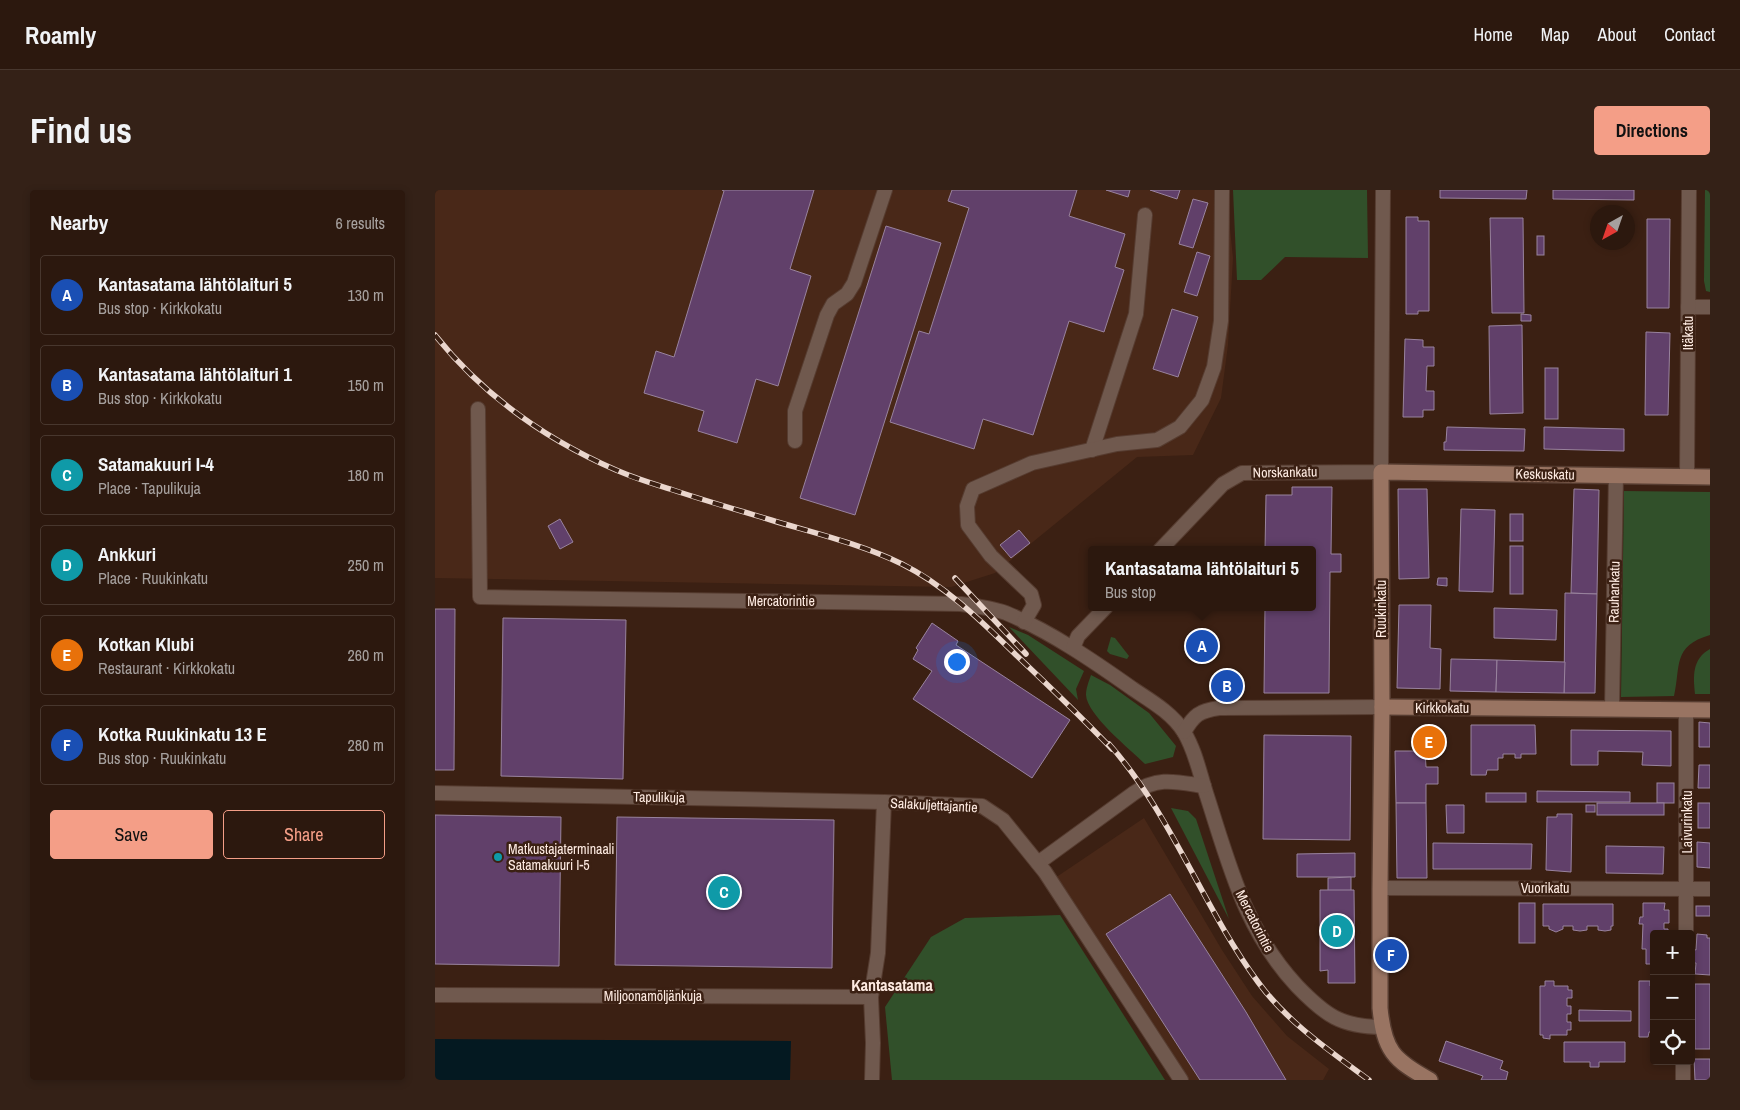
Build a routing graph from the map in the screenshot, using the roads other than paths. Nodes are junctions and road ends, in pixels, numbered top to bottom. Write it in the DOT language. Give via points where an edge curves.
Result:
graph roads {
  1 [pos="885,190"];
  2 [pos="1222,190"];
  3 [pos="1383,190"];
  4 [pos="1689,190"];
  5 [pos="1145,215"];
  6 [pos="1689,307"];
  7 [pos="1710,307"];
  8 [pos="477,409"];
  9 [pos="795,441"];
  10 [pos="1092,450"];
  11 [pos="1381,472"];
  12 [pos="1616,475"];
  13 [pos="1687,476"];
  14 [pos="1710,477"];
  15 [pos="1165,546"];
  16 [pos="1101,611"];
  17 [pos="1024,622"];
  18 [pos="1073,648"];
  19 [pos="1382,708"];
  20 [pos="1612,710"];
  21 [pos="1686,710"];
  22 [pos="1710,710"];
  23 [pos="1184,732"];
  24 [pos="1204,786"];
  25 [pos="435,793"];
  26 [pos="884,802"];
  27 [pos="1038,863"];
  28 [pos="1380,888"];
  29 [pos="1687,889"];
  30 [pos="1710,889"];
  31 [pos="1686,930"];
  32 [pos="435,995"];
  33 [pos="871,997"];
  34 [pos="1382,1027"];
  35 [pos="1683,1065"];
  36 [pos="872,1080"];
  37 [pos="1181,1080"];
  38 [pos="1430,1080"];
  39 [pos="1683,1080"];
  1 -- 9 [label="street" via="854,283 847,294 833,304 824,324 795,411"];
  2 -- 10 [label="street" via="1221,321 1214,367 1202,400 1181,427 1157,440"];
  3 -- 11 [label="street, Ruukinkatu"];
  4 -- 6 [label="street, Itäkatu"];
  5 -- 10 [label="street" via="1136,314"];
  6 -- 7 [label="street"];
  6 -- 13 [label="street, Itäkatu"];
  8 -- 17 [label="street, Mercatorintie" via="480,597 944,603 981,606"];
  10 -- 17 [label="street" via="1032,463 973,490 967,506 968,525 991,556 1031,594 1033,605"];
  11 -- 12 [label="main road, Keskuskatu"];
  11 -- 15 [label="street, Norskankatu" via="1242,473 1223,484"];
  11 -- 19 [label="main road, Ruukinkatu"];
  12 -- 13 [label="main road, Keskuskatu"];
  12 -- 20 [label="street, Rauhankatu"];
  13 -- 14 [label="main road, Keskuskatu"];
  16 -- 18 [label="street" via="1078,636"];
  17 -- 18 [label="street, Mercatorintie"];
  18 -- 23 [label="street, Mercatorintie" via="1160,708"];
  19 -- 20 [label="main road, Kirkkokatu"];
  19 -- 23 [label="street, Kirkkokatu" via="1219,708 1199,713"];
  19 -- 28 [label="main road, Ruukinkatu"];
  20 -- 21 [label="main road, Kirkkokatu"];
  21 -- 22 [label="main road, Kirkkokatu"];
  21 -- 29 [label="street, Laivurinkatu"];
  23 -- 24 [label="street, Mercatorintie"];
  24 -- 27 [label="street" via="1163,781 1151,783"];
  24 -- 34 [label="street, Mercatorintie" via="1249,915 1280,968 1307,996 1335,1018 1347,1024"];
  25 -- 26 [label="street, Tapulikuja"];
  26 -- 27 [label="street, Salakuljettajantie" via="982,806 1003,820"];
  26 -- 33 [label="street, Salakuljettajantie" via="878,953"];
  27 -- 37 [label="street, Salakuljettajantie"];
  28 -- 29 [label="street, Vuorikatu"];
  28 -- 34 [label="main road, Ruukinkatu"];
  29 -- 30 [label="street, Vuorikatu"];
  29 -- 31 [label="street, Laivurinkatu"];
  32 -- 33 [label="street, Miljoonamöljänkuja"];
  33 -- 36 [label="street, Salakuljettajantie"];
  34 -- 38 [label="main road, Ruukinkatu" via="1396,1058"];
  35 -- 39 [label="street"];
}
